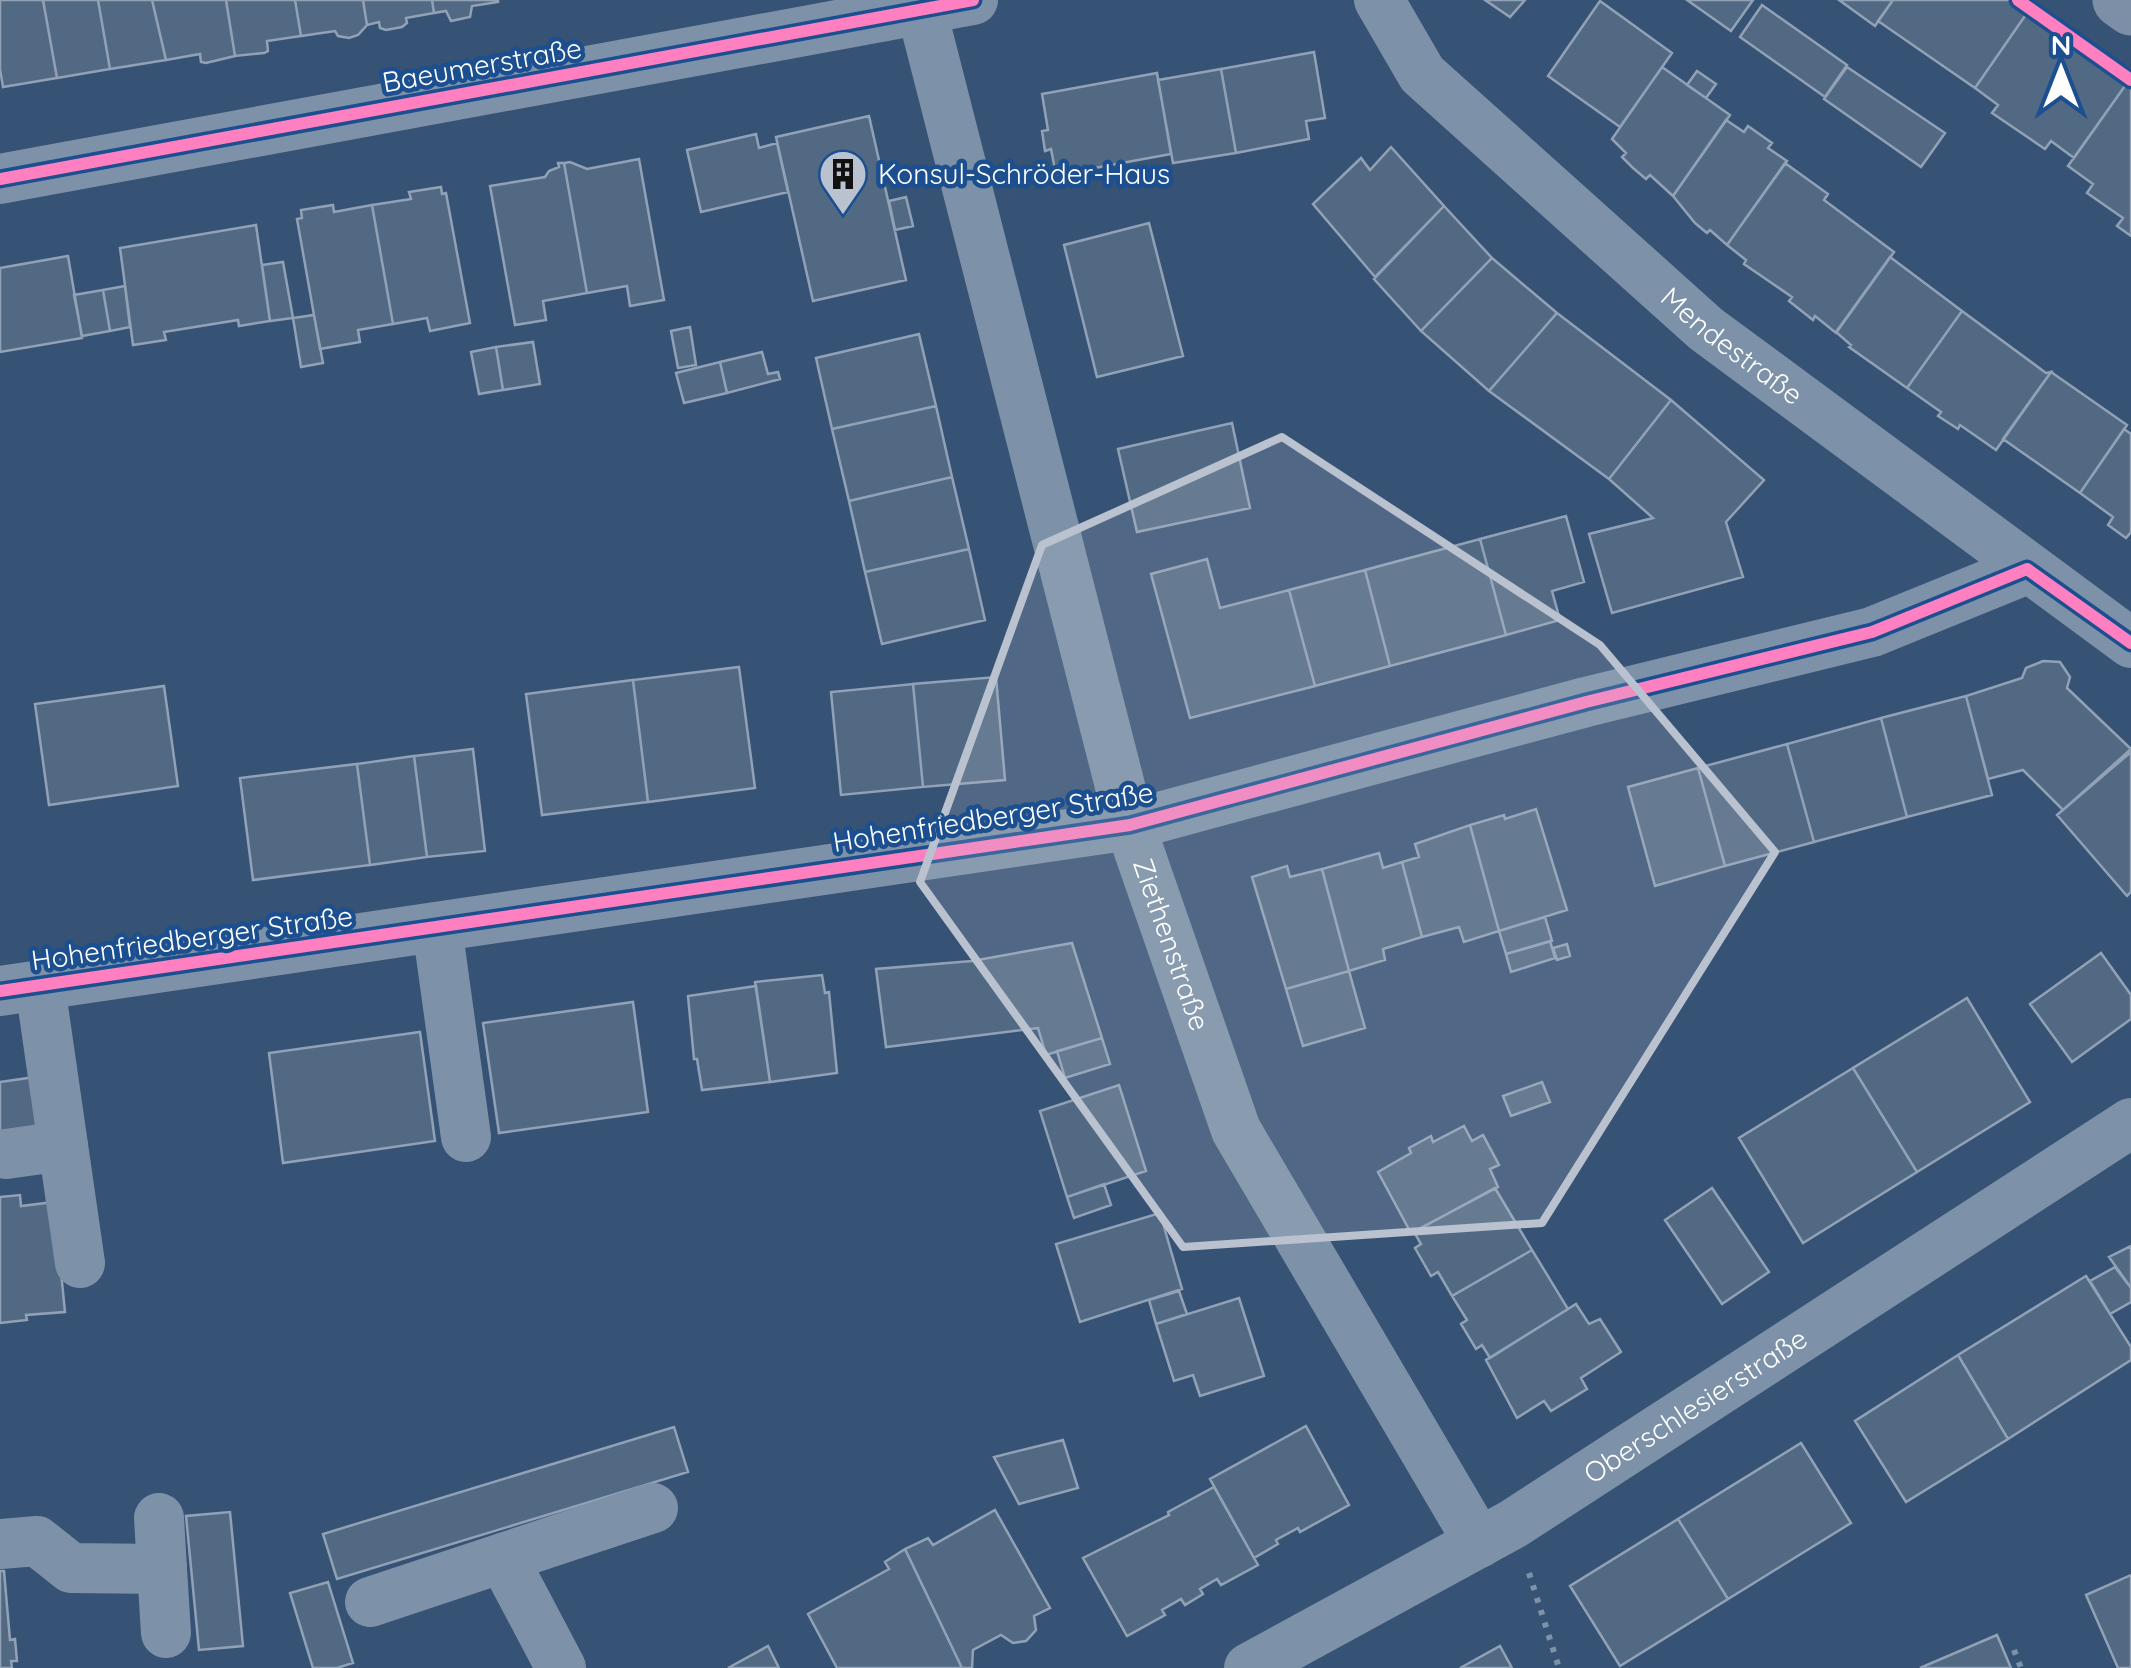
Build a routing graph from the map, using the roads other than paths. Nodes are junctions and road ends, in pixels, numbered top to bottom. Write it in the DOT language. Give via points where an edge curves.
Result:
graph roads {
  1 [pos="972,0"];
  2 [pos="1379,0"];
  3 [pos="2120,0"];
  4 [pos="921,4"];
  5 [pos="2131,8"];
  6 [pos="0,179"];
  7 [pos="2026,569"];
  8 [pos="2131,643"];
  9 [pos="1130,825"];
  10 [pos="437,928"];
  11 [pos="20,989"];
  12 [pos="2131,1123"];
  13 [pos="466,1137"];
  14 [pos="63,1146"];
  15 [pos="6,1154"];
  16 [pos="80,1264"];
  17 [pos="654,1508"];
  18 [pos="159,1518"];
  19 [pos="1496,1534"];
  20 [pos="0,1544"];
  21 [pos="503,1558"];
  22 [pos="162,1568"];
  23 [pos="370,1602"];
  24 [pos="166,1633"];
  25 [pos="561,1668"];
  26 [pos="1249,1668"];
  1 -- 4 [label="street, Baeumerstraße"];
  2 -- 7 [label="street, Mendestraße" via="1422,74 1706,329"];
  3 -- 5 [label="main road"];
  4 -- 6 [label="street, Baeumerstraße"];
  4 -- 9 [label="street, Ziethenstraße"];
  7 -- 8 [label="street, Mendestraße"];
  7 -- 9 [label="street, Hohenfriedberger Straße" via="1872,632"];
  9 -- 10 [label="street, Hohenfriedberger Straße"];
  9 -- 19 [label="street, Ziethenstraße" via="1236,1130"];
  10 -- 11 [label="street, Hohenfriedberger Straße"];
  10 -- 13 [label="street"];
  11 -- 14 [label="street"];
  12 -- 19 [label="street, Oberschlesierstraße"];
  14 -- 15 [label="street"];
  14 -- 16 [label="street"];
  17 -- 21 [label="street"];
  18 -- 22 [label="street"];
  19 -- 26 [label="street, Oberschlesierstraße"];
  20 -- 22 [label="street" via="37,1541 71,1568"];
  21 -- 23 [label="street"];
  21 -- 25 [label="street"];
  22 -- 24 [label="street"];
}
